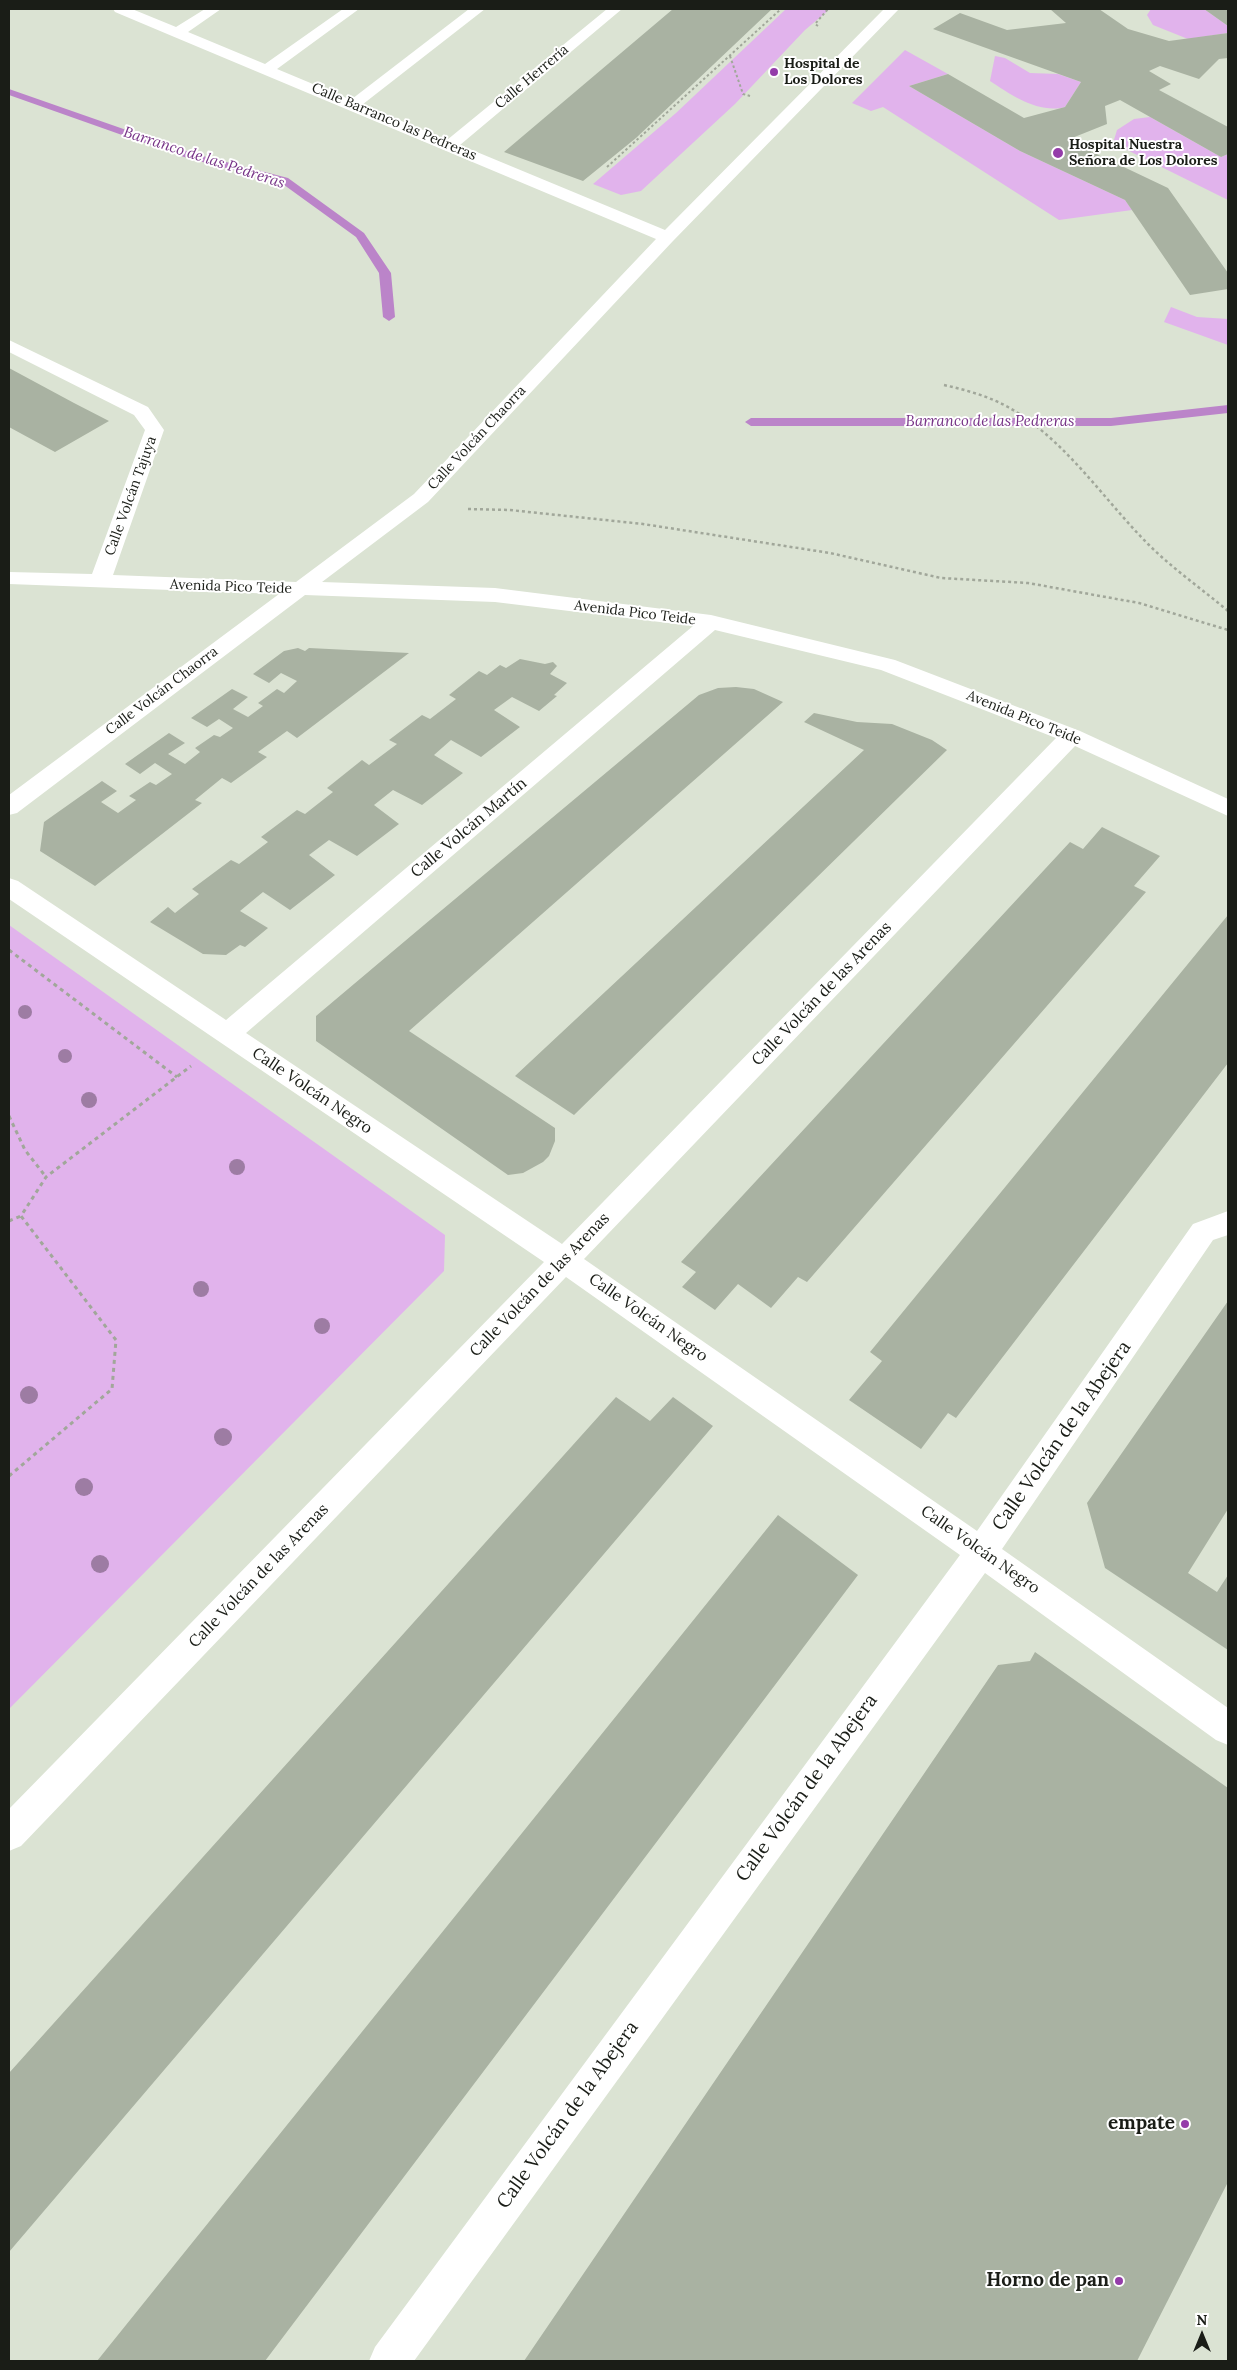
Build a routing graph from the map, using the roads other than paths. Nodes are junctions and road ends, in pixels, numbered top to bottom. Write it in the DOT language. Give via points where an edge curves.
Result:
graph roads {
  1 [pos="120,9"];
  2 [pos="214,9"];
  3 [pos="352,9"];
  4 [pos="478,9"];
  5 [pos="615,9"];
  6 [pos="892,9"];
  7 [pos="177,33"];
  8 [pos="267,69"];
  9 [pos="353,105"];
  10 [pos="450,145"];
  11 [pos="667,237"];
  12 [pos="9,345"];
  13 [pos="9,578"];
  14 [pos="100,582"];
  15 [pos="297,589"];
  16 [pos="711,622"];
  17 [pos="1072,736"];
  18 [pos="9,807"];
  19 [pos="1228,808"];
  20 [pos="9,887"];
  21 [pos="227,1034"];
  22 [pos="1228,1223"];
  23 [pos="564,1260"];
  24 [pos="982,1551"];
  25 [pos="1228,1728"];
  26 [pos="9,1834"];
  27 [pos="389,2361"];
  1 -- 7 [label="street, Calle Barranco las Pedreras"];
  2 -- 7 [label="street"];
  3 -- 8 [label="street"];
  4 -- 9 [label="street"];
  5 -- 10 [label="street, Calle Herrería"];
  6 -- 11 [label="street, Calle Volcán Chaorra"];
  7 -- 8 [label="street, Calle Barranco las Pedreras"];
  8 -- 9 [label="street, Calle Barranco las Pedreras"];
  9 -- 10 [label="street, Calle Barranco las Pedreras"];
  10 -- 11 [label="street, Calle Barranco las Pedreras"];
  11 -- 15 [label="street, Calle Volcán Chaorra" via="421,498"];
  12 -- 14 [label="street, Calle Volcán Tajuya" via="141,411 155,430"];
  13 -- 14 [label="street, Avenida Pico Teide"];
  14 -- 15 [label="street, Avenida Pico Teide"];
  15 -- 16 [label="street, Avenida Pico Teide" via="495,595"];
  15 -- 18 [label="street, Calle Volcán Chaorra"];
  16 -- 17 [label="street, Avenida Pico Teide" via="887,665"];
  16 -- 21 [label="street, Calle Volcán Martín"];
  17 -- 19 [label="street, Avenida Pico Teide"];
  17 -- 23 [label="street, Calle Volcán de las Arenas"];
  20 -- 21 [label="street, Calle Volcán Negro"];
  21 -- 23 [label="street, Calle Volcán Negro"];
  22 -- 24 [label="street, Calle Volcán de la Abejera" via="1203,1232"];
  23 -- 24 [label="street, Calle Volcán Negro"];
  23 -- 26 [label="street, Calle Volcán de las Arenas"];
  24 -- 25 [label="street, Calle Volcán Negro"];
  24 -- 27 [label="street, Calle Volcán de la Abejera"];
}
